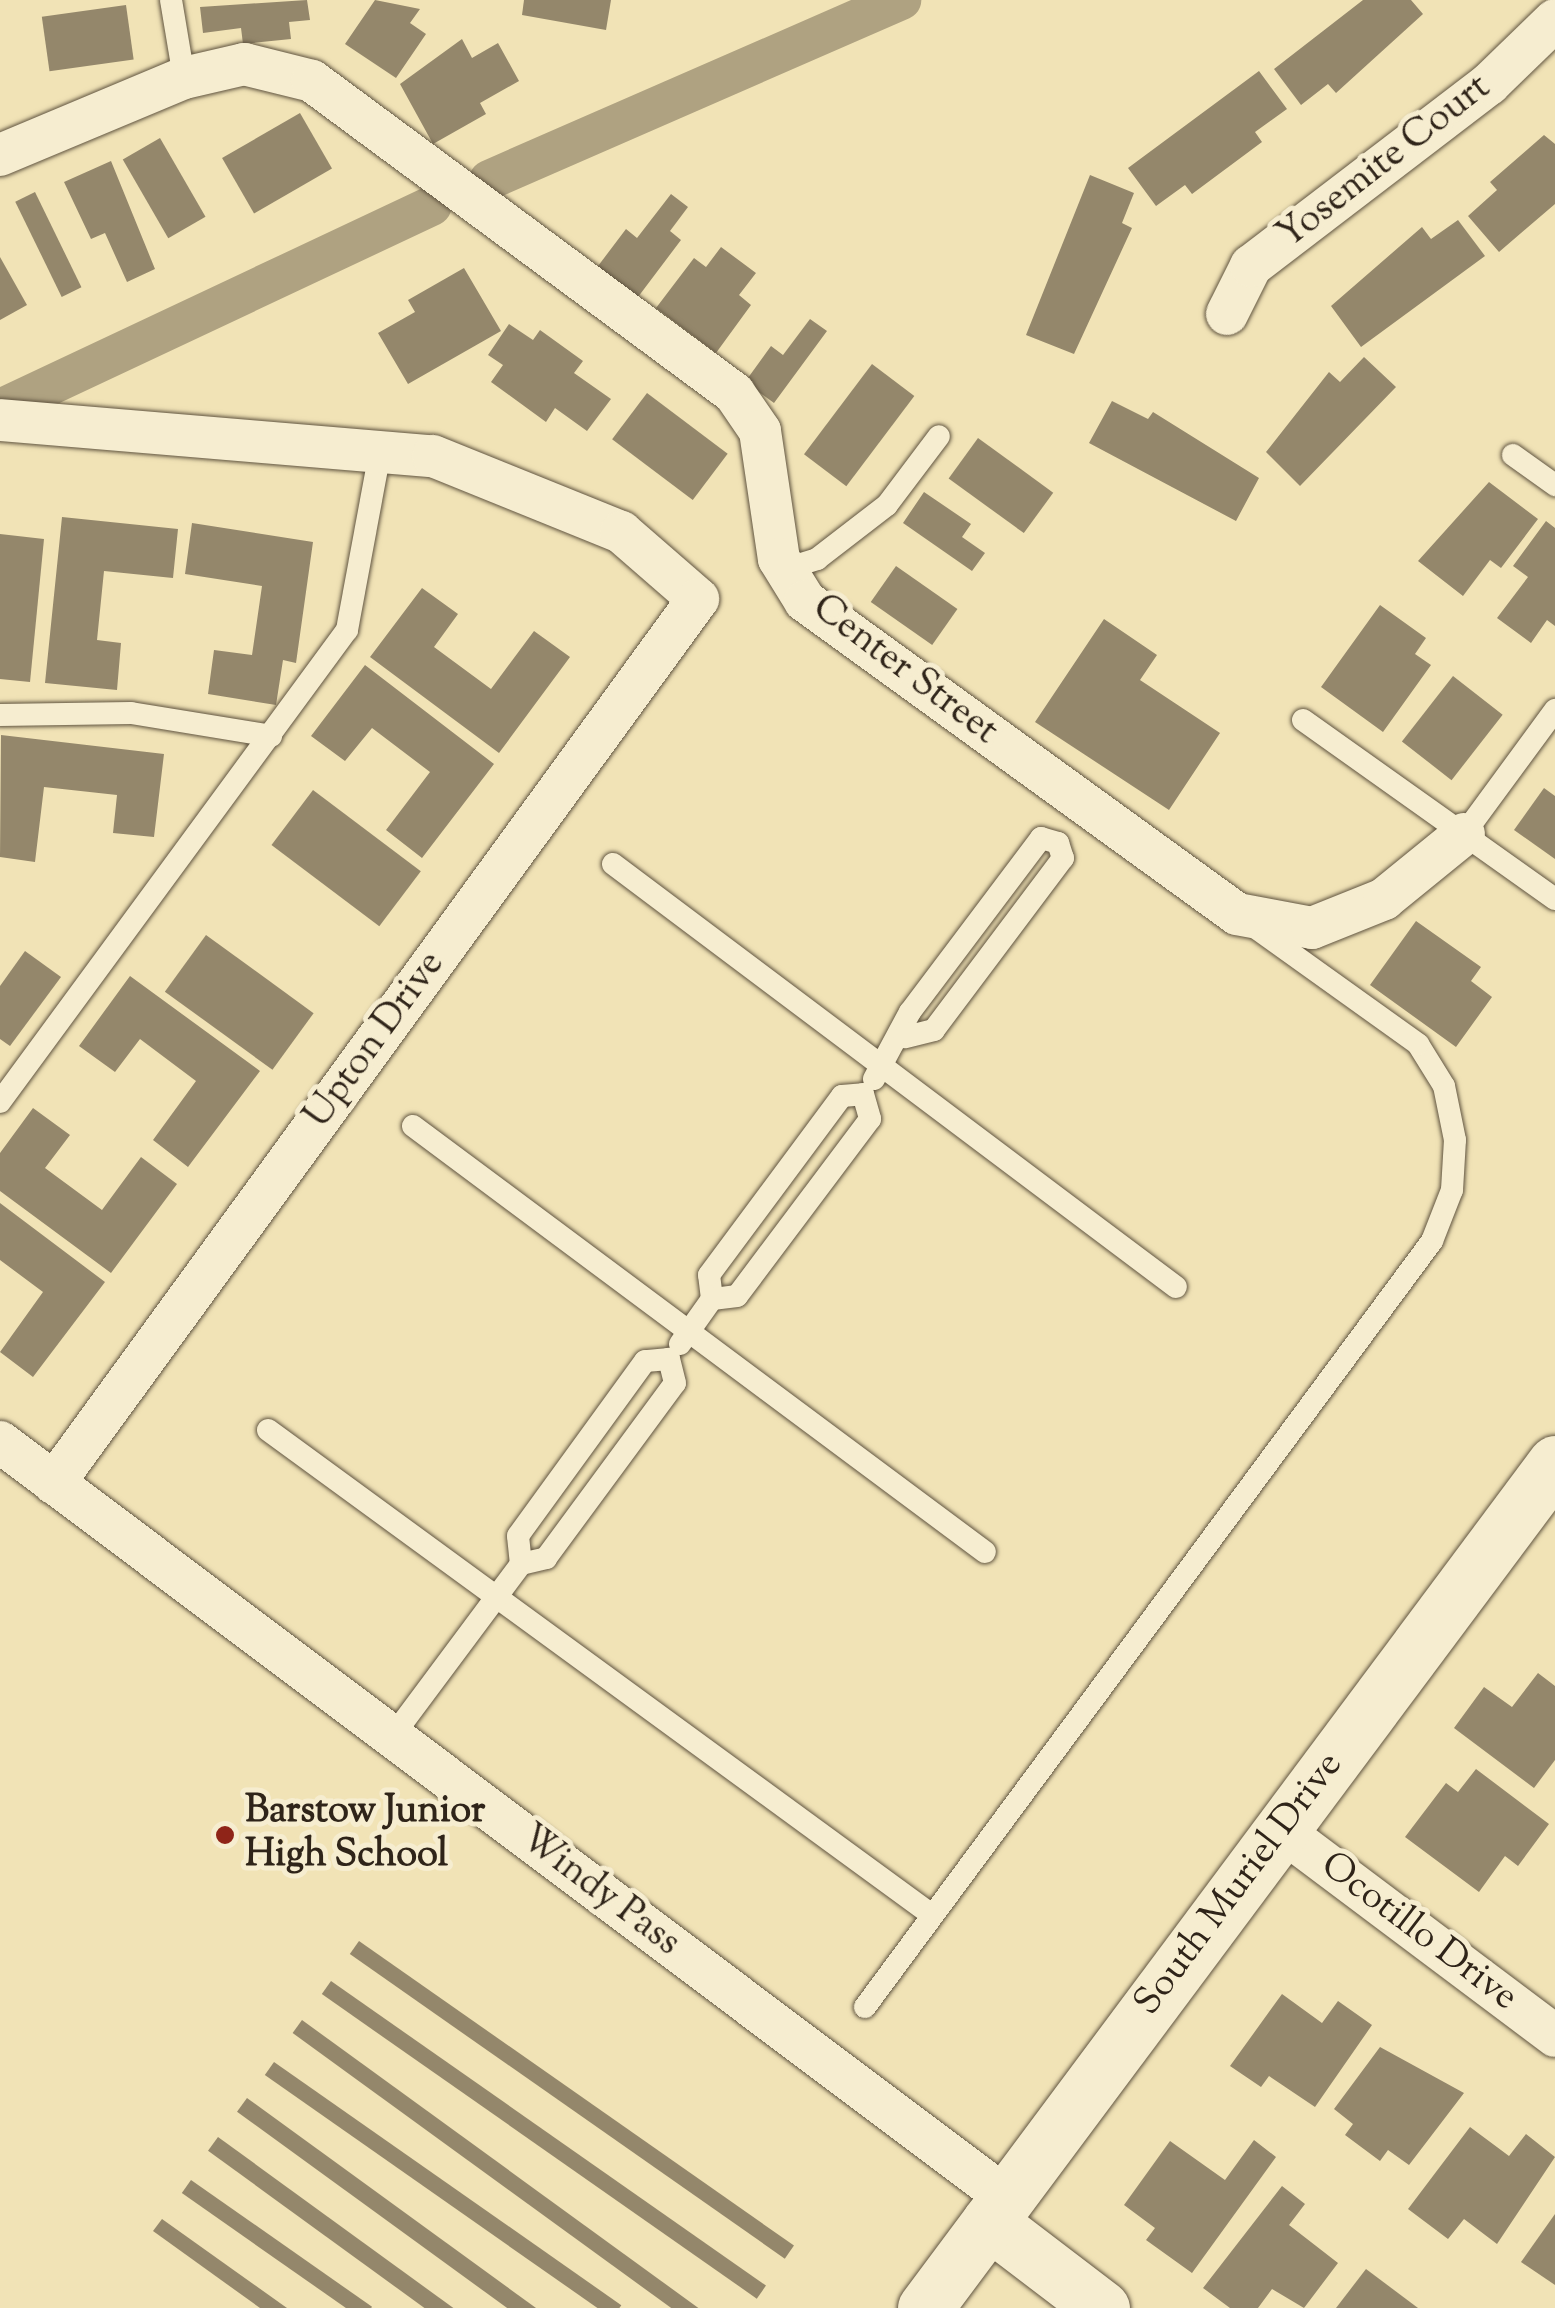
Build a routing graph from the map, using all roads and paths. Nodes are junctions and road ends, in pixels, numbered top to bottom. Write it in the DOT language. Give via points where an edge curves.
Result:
graph roads {
  1 [pos="171,0"];
  2 [pos="1555,20"];
  3 [pos="184,78"];
  4 [pos="0,155"];
  5 [pos="1228,314"];
  6 [pos="0,420"];
  7 [pos="939,436"];
  8 [pos="380,452"];
  9 [pos="1513,455"];
  10 [pos="1555,485"];
  11 [pos="785,569"];
  12 [pos="1555,710"];
  13 [pos="0,715"];
  14 [pos="1303,720"];
  15 [pos="270,736"];
  16 [pos="1087,804"];
  17 [pos="1464,834"];
  18 [pos="613,864"];
  19 [pos="1555,899"];
  20 [pos="1237,914"];
  21 [pos="883,1066"];
  22 [pos="863,1094"];
  23 [pos="0,1102"];
  24 [pos="413,1126"];
  25 [pos="1176,1287"];
  26 [pos="712,1300"];
  27 [pos="688,1332"];
  28 [pos="669,1358"];
  29 [pos="268,1430"];
  30 [pos="0,1442"];
  31 [pos="1555,1463"];
  32 [pos="54,1483"];
  33 [pos="985,1552"];
  34 [pos="520,1564"];
  35 [pos="495,1598"];
  36 [pos="392,1737"];
  37 [pos="1281,1830"];
  38 [pos="932,1915"];
  39 [pos="865,2007"];
  40 [pos="1547,2014"];
  41 [pos="998,2210"];
  42 [pos="926,2308"];
  43 [pos="1102,2308"];
  1 -- 3 [label="lane"];
  2 -- 5 [label="street, Yosemite Court" via="1489,84 1251,266"];
  3 -- 4 [label="street, Center Street"];
  3 -- 11 [label="street, Center Street" via="244,64 312,81 734,394 760,431"];
  6 -- 8 [label="street"];
  7 -- 11 [label="lane" via="887,505 817,559"];
  8 -- 15 [label="lane" via="348,630"];
  8 -- 32 [label="street, Upton Drive" via="433,456 621,532 698,599"];
  9 -- 10 [label="lane"];
  11 -- 16 [label="street, Center Street" via="806,601"];
  12 -- 17 [label="lane"];
  13 -- 15 [label="lane" via="130,714"];
  14 -- 17 [label="lane"];
  15 -- 23 [label="lane"];
  16 -- 20 [label="street, Center Street"];
  16 -- 21 [label="lane" via="1058,843 1063,858 934,1030 905,1037"];
  17 -- 19 [label="lane"];
  17 -- 20 [label="street, Center Street" via="1384,898 1312,928"];
  18 -- 21 [label="lane"];
  20 -- 38 [label="lane" via="1418,1044 1444,1086 1455,1140 1452,1190 1432,1242"];
  21 -- 22 [label="lane"];
  21 -- 25 [label="lane"];
  22 -- 26 [label="lane" via="842,1096 709,1275"];
  22 -- 26 [label="lane" via="870,1119 738,1296"];
  24 -- 27 [label="lane"];
  26 -- 27 [label="lane"];
  27 -- 28 [label="lane"];
  27 -- 33 [label="lane"];
  28 -- 34 [label="lane" via="646,1361 518,1536"];
  28 -- 34 [label="lane" via="675,1383 546,1558"];
  29 -- 35 [label="lane"];
  30 -- 32 [label="street, Windy Pass"];
  31 -- 37 [label="main road, South Muriel Drive"];
  32 -- 36 [label="street, Windy Pass"];
  34 -- 35 [label="lane"];
  35 -- 36 [label="lane"];
  35 -- 38 [label="lane"];
  36 -- 41 [label="street, Windy Pass"];
  37 -- 40 [label="street, Ocotillo Drive"];
  37 -- 41 [label="main road, South Muriel Drive"];
  38 -- 39 [label="lane"];
  41 -- 42 [label="main road, South Muriel Drive"];
  41 -- 43 [label="main road, Windy Pass"];
}
